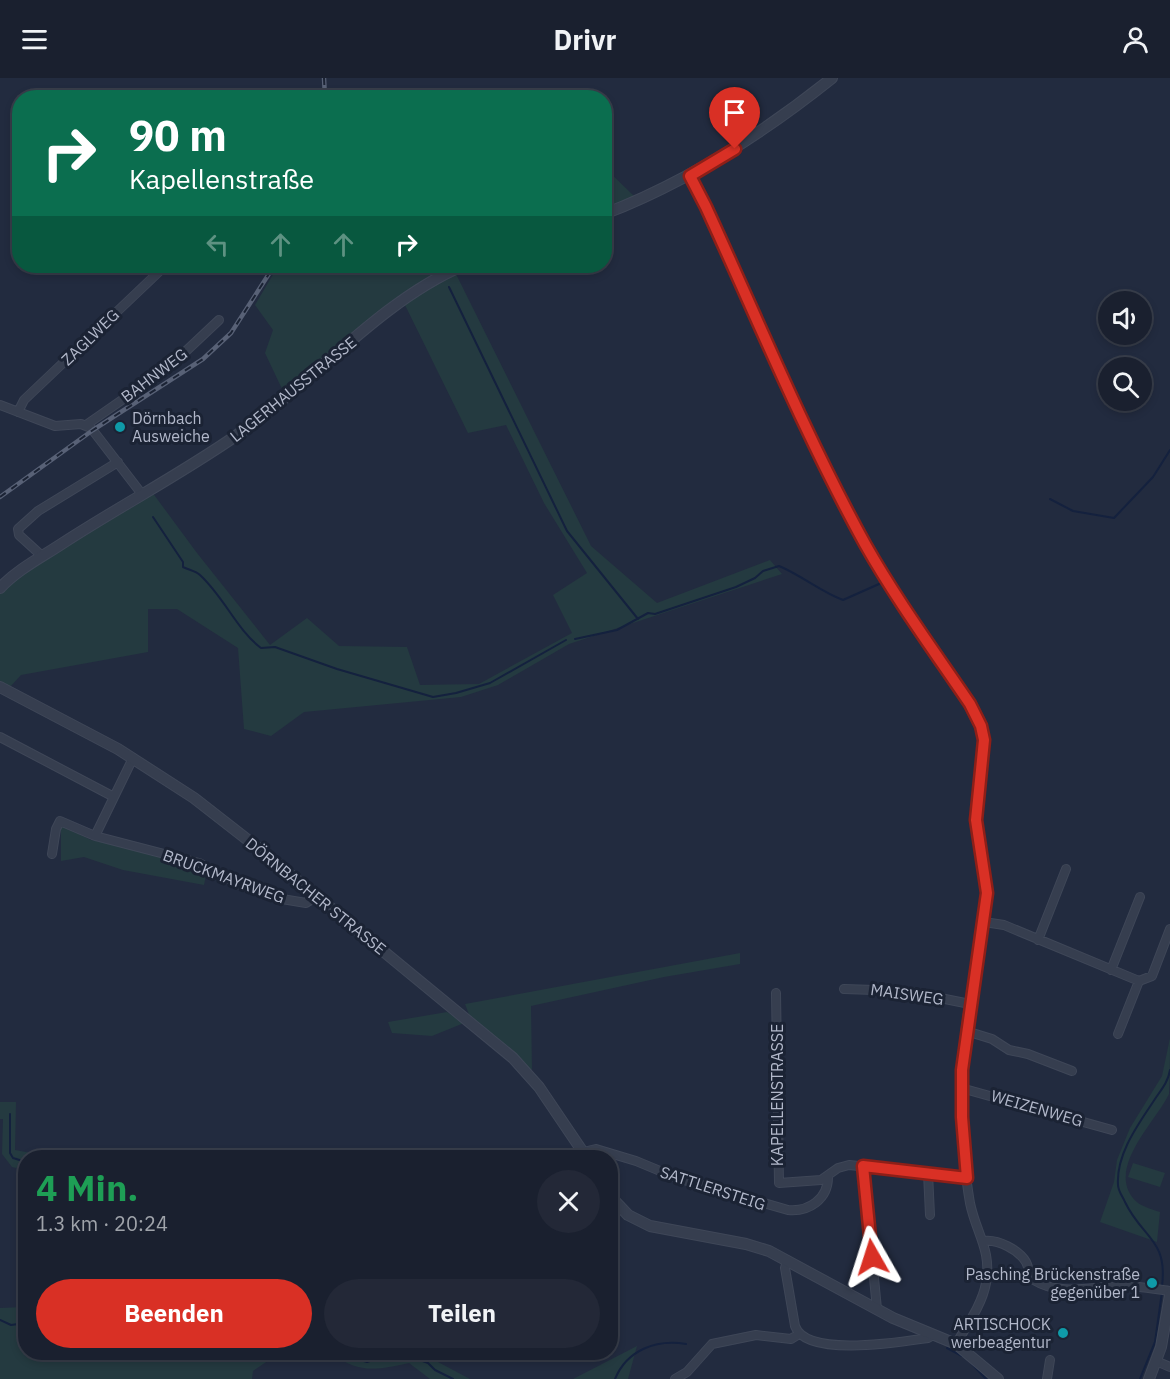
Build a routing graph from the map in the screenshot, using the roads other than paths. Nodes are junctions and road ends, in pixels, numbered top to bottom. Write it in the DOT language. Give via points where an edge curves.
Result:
graph roads {
  1 [pos="832,78"];
  2 [pos="690,176"];
  3 [pos="612,210"];
  4 [pos="158,273"];
  5 [pos="448,273"];
  6 [pos="219,320"];
  7 [pos="0,405"];
  8 [pos="18,412"];
  9 [pos="86,425"];
  10 [pos="118,462"];
  11 [pos="141,494"];
  12 [pos="42,556"];
  13 [pos="0,588"];
  14 [pos="0,687"];
  15 [pos="0,736"];
  16 [pos="133,758"];
  17 [pos="114,797"];
  18 [pos="95,836"];
  19 [pos="52,854"];
  20 [pos="1066,869"];
  21 [pos="317,896"];
  22 [pos="1140,897"];
  23 [pos="984,922"];
  24 [pos="1170,929"];
  25 [pos="1038,940"];
  26 [pos="1111,970"];
  27 [pos="1139,981"];
  28 [pos="844,989"];
  29 [pos="776,993"];
  30 [pos="970,1004"];
  31 [pos="966,1032"];
  32 [pos="1118,1034"];
  33 [pos="1072,1071"];
  34 [pos="961,1088"];
  35 [pos="1112,1130"];
  36 [pos="582,1150"];
  37 [pos="618,1156"];
  38 [pos="863,1166"];
  39 [pos="928,1173"];
  40 [pos="828,1177"];
  41 [pos="967,1178"];
  42 [pos="618,1204"];
  43 [pos="930,1215"];
  44 [pos="984,1241"];
  45 [pos="787,1260"];
  46 [pos="1166,1291"];
  47 [pos="877,1310"];
  48 [pos="799,1334"];
  49 [pos="933,1335"];
  50 [pos="956,1344"];
  51 [pos="1050,1360"];
  52 [pos="1156,1361"];
  53 [pos="1170,1367"];
  54 [pos="675,1379"];
  55 [pos="998,1379"];
  56 [pos="1047,1379"];
  57 [pos="1149,1379"];
  1 -- 2 [label="street" via="744,143"];
  2 -- 3 [label="street"];
  2 -- 23 [label="street" via="808,434 856,528 981,726 984,750 976,820 987,893"];
  4 -- 8 [label="street, ZAGLWEG" via="24,400"];
  5 -- 11 [label="street, LAGERHAUSSTRASSE" via="394,307 237,435"];
  6 -- 9 [label="street, BAHNWEG" via="168,368"];
  7 -- 8 [label="street"];
  8 -- 9 [label="street" via="55,426"];
  9 -- 10 [label="street"];
  10 -- 11 [label="street"];
  10 -- 12 [label="street" via="20,526 19,535"];
  11 -- 12 [label="street, LAGERHAUSSTRASSE"];
  12 -- 13 [label="street, LAGERHAUSSTRASSE"];
  14 -- 16 [label="street, DÖRNBACHER STRASSE"];
  15 -- 17 [label="street"];
  16 -- 17 [label="street"];
  16 -- 21 [label="street, DÖRNBACHER STRASSE" via="219,817"];
  17 -- 18 [label="street"];
  18 -- 19 [label="street, BRUCKMAYRWEG" via="60,821"];
  18 -- 21 [label="street, BRUCKMAYRWEG" via="199,863 237,884 282,899 306,903"];
  20 -- 25 [label="street"];
  21 -- 36 [label="street, DÖRNBACHER STRASSE" via="513,1058 539,1087"];
  22 -- 26 [label="street"];
  23 -- 25 [label="street" via="1004,925"];
  23 -- 30 [label="street"];
  24 -- 27 [label="street" via="1152,976"];
  25 -- 26 [label="street"];
  26 -- 27 [label="street"];
  27 -- 32 [label="street"];
  28 -- 30 [label="street, MAISWEG" via="904,991"];
  29 -- 40 [label="street, KAPELLENSTRASSE" via="778,1184 814,1182"];
  30 -- 31 [label="street"];
  31 -- 33 [label="street"];
  31 -- 34 [label="street"];
  34 -- 35 [label="street, WEIZENWEG"];
  34 -- 41 [label="street"];
  37 -- 40 [label="street, SATTLERSTEIG" via="677,1178 788,1210 804,1209 817,1202"];
  38 -- 39 [label="street, KAPELLENSTRASSE"];
  38 -- 40 [label="street, KAPELLENSTRASSE" via="840,1167"];
  38 -- 47 [label="street"];
  39 -- 41 [label="street, KAPELLENSTRASSE"];
  39 -- 43 [label="street"];
  41 -- 44 [label="street" via="974,1220"];
  42 -- 45 [label="street" via="628,1215 650,1226 746,1244"];
  44 -- 46 [label="street" via="1010,1248 1025,1261 1034,1280 1049,1287 1071,1290 1123,1286"];
  44 -- 50 [label="street" via="984,1291"];
  45 -- 47 [label="street"];
  45 -- 48 [label="street" via="785,1268"];
  46 -- 52 [label="street"];
  47 -- 49 [label="street"];
  48 -- 49 [label="street" via="812,1342 850,1345 893,1343"];
  48 -- 54 [label="street" via="788,1339 756,1335 712,1344 687,1372"];
  49 -- 50 [label="street"];
  50 -- 55 [label="street"];
  51 -- 56 [label="street"];
  52 -- 53 [label="street"];
  52 -- 57 [label="street"];
}
